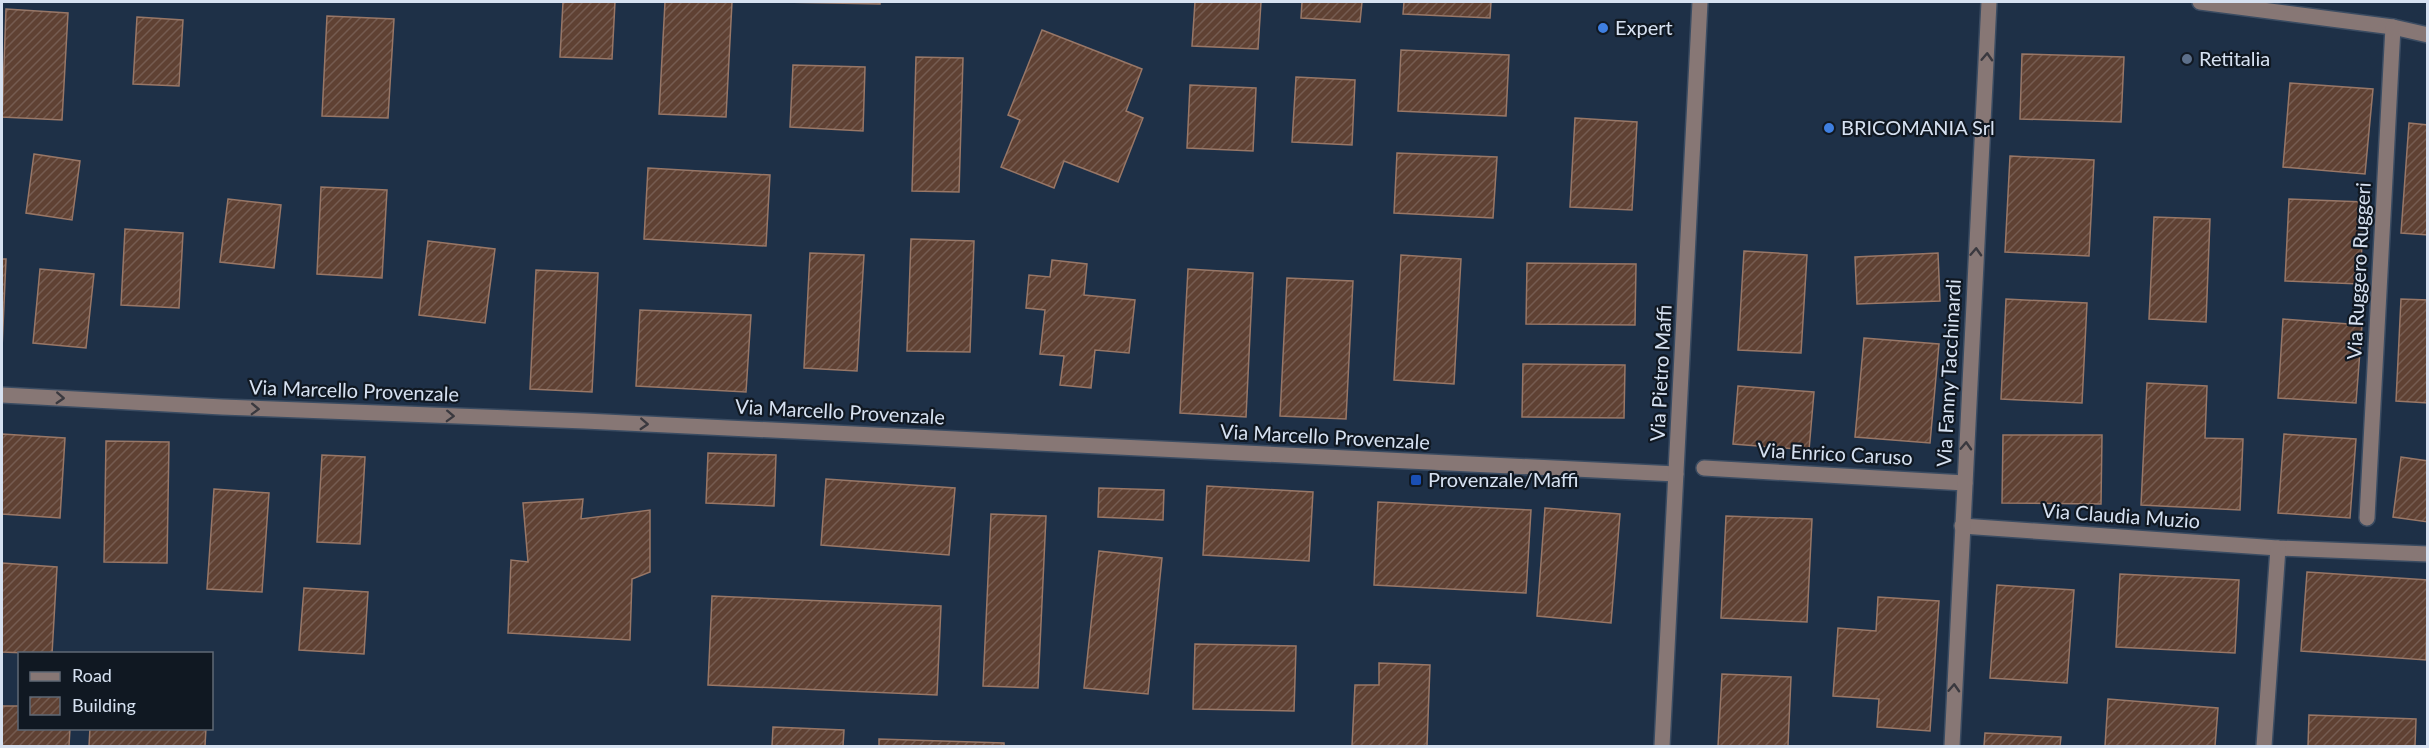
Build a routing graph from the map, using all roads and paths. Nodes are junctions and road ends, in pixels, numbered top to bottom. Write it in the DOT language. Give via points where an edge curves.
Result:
graph roads {
  1 [pos="1700,2"];
  2 [pos="1989,2"];
  3 [pos="2200,2"];
  4 [pos="2393,27"];
  5 [pos="2427,35"];
  6 [pos="2,395"];
  7 [pos="1704,468"];
  8 [pos="1676,474"];
  9 [pos="1965,483"];
  10 [pos="2367,518"];
  11 [pos="1962,526"];
  12 [pos="2278,548"];
  13 [pos="2427,554"];
  14 [pos="1662,747"];
  15 [pos="1952,747"];
  16 [pos="2264,747"];
  1 -- 8 [label="street, Via Pietro Maffi"];
  9 -- 2 [label="street, Via Fanny Tacchinardi, one-way"];
  3 -- 4 [label="street"];
  4 -- 5 [label="street"];
  4 -- 10 [label="street, Via Ruggero Ruggeri"];
  6 -- 8 [label="street, Via Marcello Provenzale, one-way"];
  7 -- 9 [label="street, Via Enrico Caruso"];
  8 -- 14 [label="street, Via Pietro Maffi"];
  9 -- 11 [label="street, Via Fanny Tacchinardi"];
  11 -- 12 [label="street, Via Claudia Muzio"];
  15 -- 11 [label="street, Via Fanny Tacchinardi, one-way"];
  12 -- 13 [label="street, Via Claudia Muzio"];
  12 -- 16 [label="street"];
}
